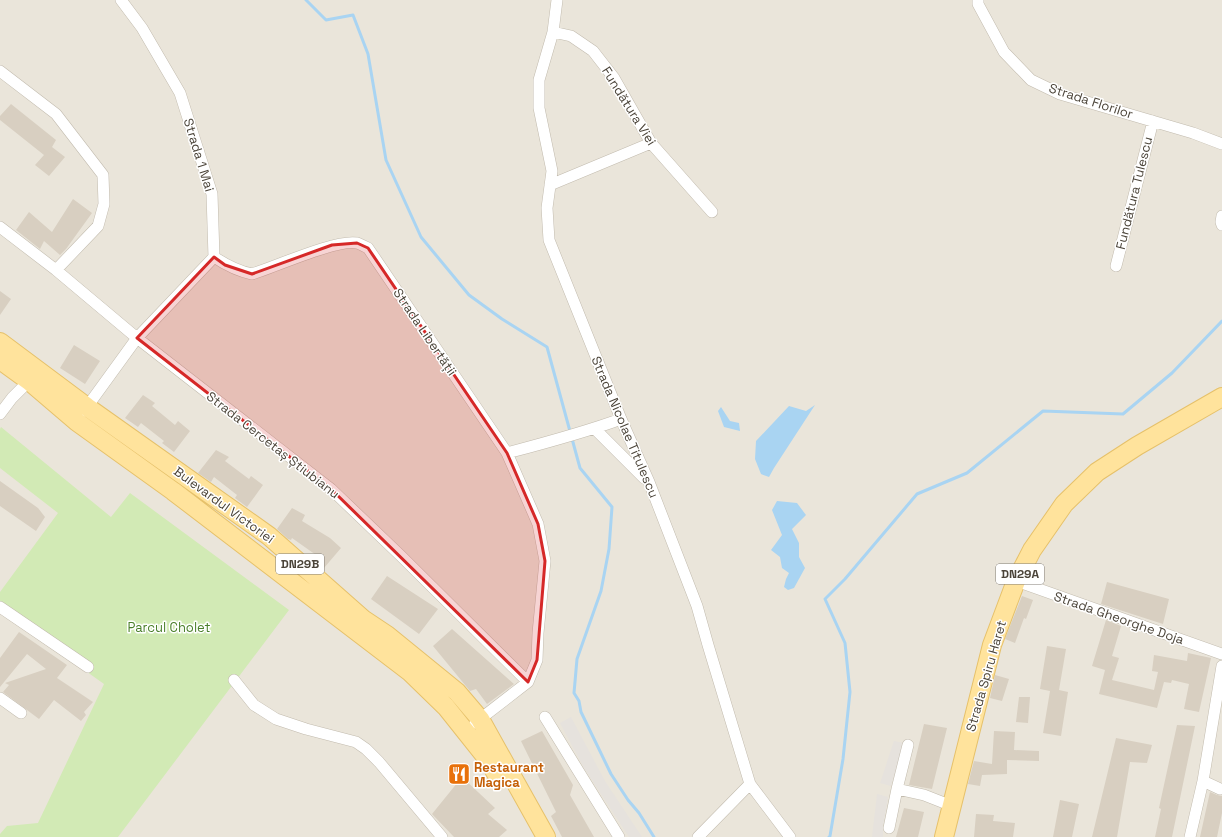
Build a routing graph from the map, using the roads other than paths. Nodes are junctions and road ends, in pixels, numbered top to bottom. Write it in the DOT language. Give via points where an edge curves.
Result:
graph roads {
  1 [pos="121,0"];
  2 [pos="556,0"];
  3 [pos="978,0"];
  4 [pos="553,32"];
  5 [pos="0,71"];
  6 [pos="1153,121"];
  7 [pos="651,143"];
  8 [pos="1222,144"];
  9 [pos="550,185"];
  10 [pos="712,212"];
  11 [pos="1222,216"];
  12 [pos="1222,225"];
  13 [pos="0,227"];
  14 [pos="214,257"];
  15 [pos="1116,266"];
  16 [pos="56,270"];
  17 [pos="137,338"];
  18 [pos="0,342"];
  19 [pos="0,360"];
  20 [pos="34,376"];
  21 [pos="1222,398"];
  22 [pos="0,414"];
  23 [pos="82,415"];
  24 [pos="621,419"];
  25 [pos="595,429"];
  26 [pos="507,453"];
  27 [pos="649,482"];
  28 [pos="1016,581"];
  29 [pos="0,607"];
  30 [pos="1222,654"];
  31 [pos="1222,666"];
  32 [pos="88,667"];
  33 [pos="234,680"];
  34 [pos="528,682"];
  35 [pos="0,698"];
  36 [pos="21,713"];
  37 [pos="545,717"];
  38 [pos="480,719"];
  39 [pos="465,730"];
  40 [pos="908,745"];
  41 [pos="1203,781"];
  42 [pos="750,784"];
  43 [pos="897,789"];
  44 [pos="1220,789"];
  45 [pos="952,806"];
  46 [pos="889,828"];
  47 [pos="442,837"];
  48 [pos="532,837"];
  49 [pos="546,837"];
  50 [pos="619,837"];
  51 [pos="698,837"];
  52 [pos="790,837"];
  53 [pos="944,837"];
  54 [pos="1190,837"];
  1 -- 14 [label="street, Strada 1 Mai" via="142,28 180,92 212,194"];
  2 -- 4 [label="street, Strada Nicolae Titulescu"];
  3 -- 6 [label="street, Strada Florilor" via="1004,52 1031,80 1060,94"];
  4 -- 7 [label="street, Fundătura Viei" via="571,36 593,51 614,78"];
  4 -- 9 [label="street, Strada Nicolae Titulescu" via="539,80 539,108 552,171"];
  5 -- 16 [label="street" via="56,114 103,175 104,204 98,226"];
  6 -- 8 [label="street, Strada Florilor"];
  6 -- 15 [label="street, Fundătura Tulescu"];
  7 -- 9 [label="street"];
  7 -- 10 [label="street, Fundătura Viei"];
  9 -- 24 [label="street, Strada Nicolae Titulescu" via="547,208 549,240"];
  11 -- 12 [label="street"];
  13 -- 16 [label="street, Strada Cercetaș Știubianu"];
  14 -- 17 [label="street"];
  14 -- 26 [label="street, Strada Libertății" via="225,265 252,274 332,245 357,243 368,248"];
  16 -- 17 [label="street, Strada Cercetaș Știubianu"];
  17 -- 23 [label="street"];
  17 -- 34 [label="street, Strada Cercetaș Știubianu" via="330,489"];
  18 -- 20 [label="main road, Bulevardul Victoriei / DN29B"];
  19 -- 20 [label="main road, Bulevardul Victoriei / DN29B"];
  20 -- 22 [label="street"];
  20 -- 23 [label="main road, Bulevardul Victoriei / DN29B"];
  21 -- 28 [label="main road, Strada Spiru Haret / DN29A" via="1097,472 1064,504 1032,550"];
  23 -- 38 [label="main road, Bulevardul Victoriei / DN29B" via="269,536 363,619 387,635 457,692"];
  23 -- 39 [label="main road, Bulevardul Victoriei / DN29B" via="179,496 410,672 446,707"];
  24 -- 25 [label="street"];
  24 -- 27 [label="street, Strada Nicolae Titulescu"];
  25 -- 26 [label="street"];
  25 -- 27 [label="street"];
  26 -- 34 [label="street, Strada Libertății" via="538,524 545,561 537,660"];
  27 -- 42 [label="street, Strada Nicolae Titulescu" via="697,606"];
  28 -- 30 [label="street, Strada Gheorghe Doja"];
  28 -- 45 [label="main road, Strada Spiru Haret / DN29A" via="992,645"];
  29 -- 32 [label="street"];
  31 -- 41 [label="street"];
  33 -- 47 [label="street" via="254,705 276,719 356,742 366,749"];
  34 -- 38 [label="street"];
  35 -- 36 [label="street"];
  37 -- 50 [label="street"];
  38 -- 39 [label="street"];
  38 -- 49 [label="main road, Bulevardul Victoriei / DN29B"];
  39 -- 48 [label="main road, Bulevardul Victoriei / DN29B" via="489,761"];
  40 -- 43 [label="street"];
  41 -- 44 [label="street"];
  41 -- 54 [label="street"];
  42 -- 51 [label="street"];
  42 -- 52 [label="street, Strada Nicolae Titulescu"];
  43 -- 45 [label="street" via="924,795"];
  43 -- 46 [label="street"];
  45 -- 53 [label="main road, Strada Spiru Haret / DN29A"];
}
